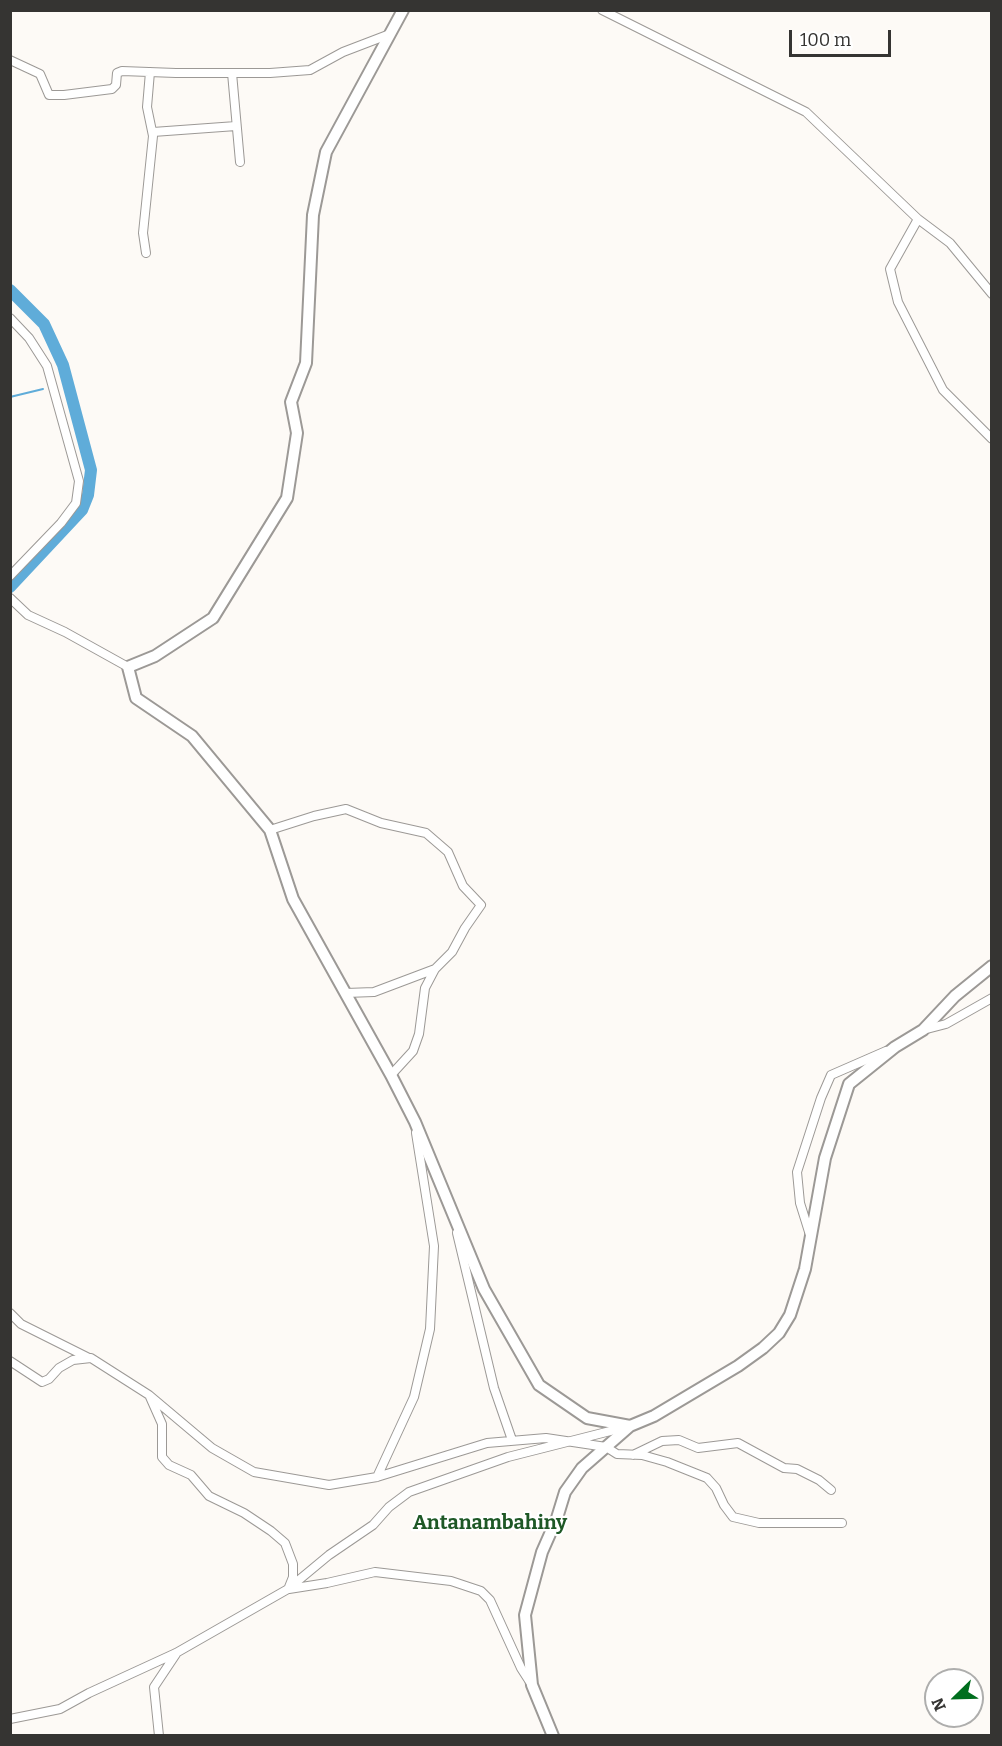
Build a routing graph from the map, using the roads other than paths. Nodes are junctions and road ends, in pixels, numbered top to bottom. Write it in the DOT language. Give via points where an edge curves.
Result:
graph roads {
  1 [pos="403,10"];
  2 [pos="602,10"];
  3 [pos="390,34"];
  4 [pos="10,60"];
  5 [pos="150,72"];
  6 [pos="232,73"];
  7 [pos="236,126"];
  8 [pos="153,132"];
  9 [pos="240,162"];
  10 [pos="918,219"];
  11 [pos="146,253"];
  12 [pos="992,294"];
  13 [pos="10,318"];
  14 [pos="992,439"];
  15 [pos="10,576"];
  16 [pos="10,598"];
  17 [pos="128,668"];
  18 [pos="270,830"];
  19 [pos="992,966"];
  20 [pos="435,969"];
  21 [pos="346,993"];
  22 [pos="992,998"];
  23 [pos="922,1030"];
  24 [pos="895,1047"];
  25 [pos="391,1075"];
  26 [pos="415,1122"];
  27 [pos="453,1215"];
  28 [pos="811,1237"];
  29 [pos="10,1313"];
  30 [pos="91,1358"];
  31 [pos="10,1361"];
  32 [pos="149,1395"];
  33 [pos="630,1425"];
  34 [pos="512,1440"];
  35 [pos="574,1441"];
  36 [pos="606,1447"];
  37 [pos="633,1455"];
  38 [pos="377,1477"];
  39 [pos="831,1490"];
  40 [pos="842,1523"];
  41 [pos="288,1589"];
  42 [pos="176,1653"];
  43 [pos="532,1685"];
  44 [pos="10,1719"];
  45 [pos="159,1736"];
  46 [pos="553,1736"];
  1 -- 3 [label="street"];
  2 -- 10 [label="street" via="806,112"];
  3 -- 6 [label="street" via="310,70"];
  3 -- 17 [label="street" via="326,152 313,215 306,363 291,402 297,433 287,498 213,618 155,656"];
  4 -- 5 [label="street" via="40,74 49,95 112,89 122,71"];
  5 -- 6 [label="street"];
  5 -- 8 [label="street" via="147,107"];
  6 -- 7 [label="street"];
  7 -- 8 [label="street"];
  7 -- 9 [label="street"];
  8 -- 11 [label="street" via="143,233"];
  10 -- 12 [label="street" via="950,243"];
  10 -- 14 [label="street" via="890,269 898,302 943,390"];
  13 -- 15 [label="street" via="47,366 80,481 76,503 62,523"];
  16 -- 17 [label="street" via="28,615"];
  17 -- 18 [label="street" via="135,698 192,736"];
  18 -- 20 [label="street" via="346,809 426,834 448,852 463,886 481,905 452,952"];
  18 -- 21 [label="street" via="293,899"];
  19 -- 23 [label="street"];
  20 -- 21 [label="street" via="374,992"];
  20 -- 25 [label="street" via="425,988 413,1051"];
  21 -- 25 [label="street"];
  22 -- 23 [label="street" via="946,1024"];
  23 -- 24 [label="street"];
  24 -- 28 [label="street" via="849,1084 825,1158"];
  24 -- 28 [label="street" via="831,1075 797,1172 800,1203"];
  25 -- 26 [label="street"];
  26 -- 27 [label="street"];
  26 -- 38 [label="street" via="434,1246 430,1329 414,1397"];
  27 -- 33 [label="street" via="484,1289 539,1385 587,1418"];
  27 -- 34 [label="street" via="494,1388"];
  28 -- 33 [label="street" via="793,1306 779,1334 738,1366 654,1416"];
  29 -- 30 [label="street" via="21,1324"];
  30 -- 31 [label="street" via="73,1360 42,1382"];
  30 -- 32 [label="street"];
  32 -- 38 [label="street" via="212,1448 254,1472 329,1485"];
  32 -- 41 [label="street" via="162,1424 162,1457 169,1465 191,1475 209,1496 244,1513 285,1543 293,1564"];
  33 -- 35 [label="street"];
  33 -- 36 [label="street"];
  34 -- 35 [label="street"];
  34 -- 38 [label="street" via="487,1443"];
  35 -- 36 [label="street"];
  35 -- 41 [label="street" via="508,1457 409,1492 373,1525"];
  36 -- 37 [label="street" via="617,1454"];
  36 -- 43 [label="street" via="582,1468 565,1492 542,1552 525,1615"];
  37 -- 39 [label="street" via="662,1441 679,1440 698,1448 738,1443 784,1468 797,1469 819,1480"];
  37 -- 40 [label="street" via="667,1462 706,1478 733,1517 759,1523"];
  41 -- 42 [label="street"];
  41 -- 43 [label="street" via="375,1572 451,1581 482,1592 490,1600"];
  42 -- 44 [label="street" via="60,1709"];
  42 -- 45 [label="street" via="154,1687"];
  43 -- 46 [label="street"];
}
